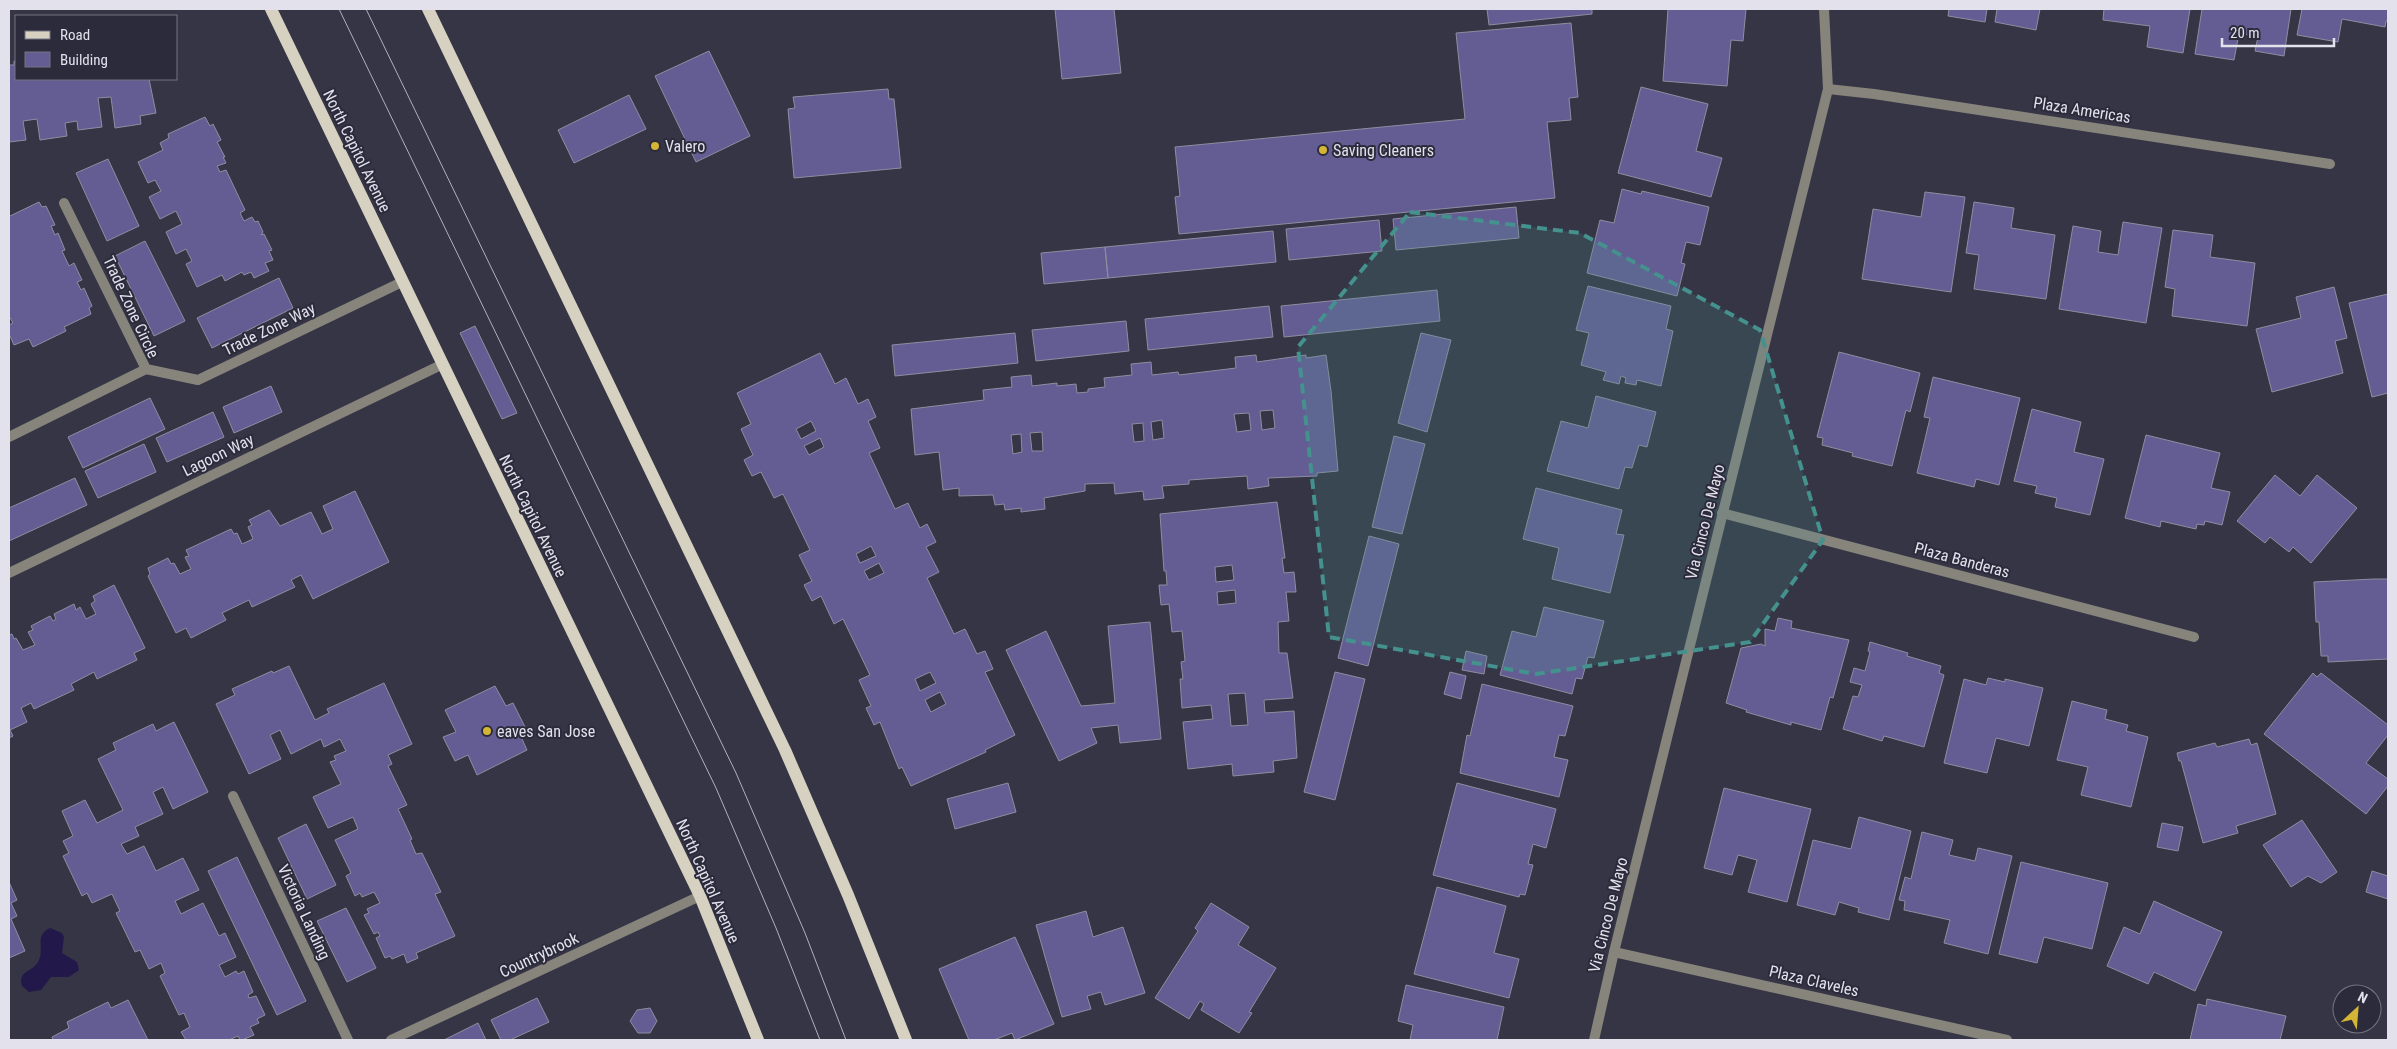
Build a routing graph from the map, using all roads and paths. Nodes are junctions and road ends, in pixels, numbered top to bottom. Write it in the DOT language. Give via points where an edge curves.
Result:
graph roads {
  1 [pos="271,9"];
  2 [pos="428,9"];
  3 [pos="1824,9"];
  4 [pos="1828,90"];
  5 [pos="2330,164"];
  6 [pos="64,203"];
  7 [pos="402,282"];
  8 [pos="441,365"];
  9 [pos="146,369"];
  10 [pos="9,437"];
  11 [pos="1722,513"];
  12 [pos="9,574"];
  13 [pos="2194,637"];
  14 [pos="233,796"];
  15 [pos="700,896"];
  16 [pos="1614,952"];
  17 [pos="348,1040"];
  18 [pos="392,1040"];
  19 [pos="758,1040"];
  20 [pos="906,1040"];
  21 [pos="1594,1040"];
  22 [pos="2007,1040"];
  1 -- 7 [label="main road, North Capitol Avenue"];
  2 -- 20 [label="main road" via="785,750"];
  3 -- 4 [label="street, Via Cinco De Mayo"];
  4 -- 5 [label="street, Plaza Americas" via="1884,95"];
  4 -- 11 [label="street, Via Cinco De Mayo"];
  6 -- 9 [label="street, Trade Zone Circle"];
  7 -- 8 [label="main road, North Capitol Avenue"];
  7 -- 9 [label="street, Trade Zone Way" via="198,380"];
  8 -- 12 [label="street, Lagoon Way"];
  8 -- 15 [label="main road, North Capitol Avenue"];
  9 -- 10 [label="street, Trade Zone Circle"];
  11 -- 13 [label="street, Plaza Banderas"];
  11 -- 16 [label="street, Via Cinco De Mayo"];
  14 -- 17 [label="street, Victoria Landing"];
  15 -- 18 [label="street, Countrybrook"];
  15 -- 19 [label="main road, North Capitol Avenue"];
  16 -- 21 [label="street, Via Cinco De Mayo"];
  16 -- 22 [label="street, Plaza Claveles"];
}
